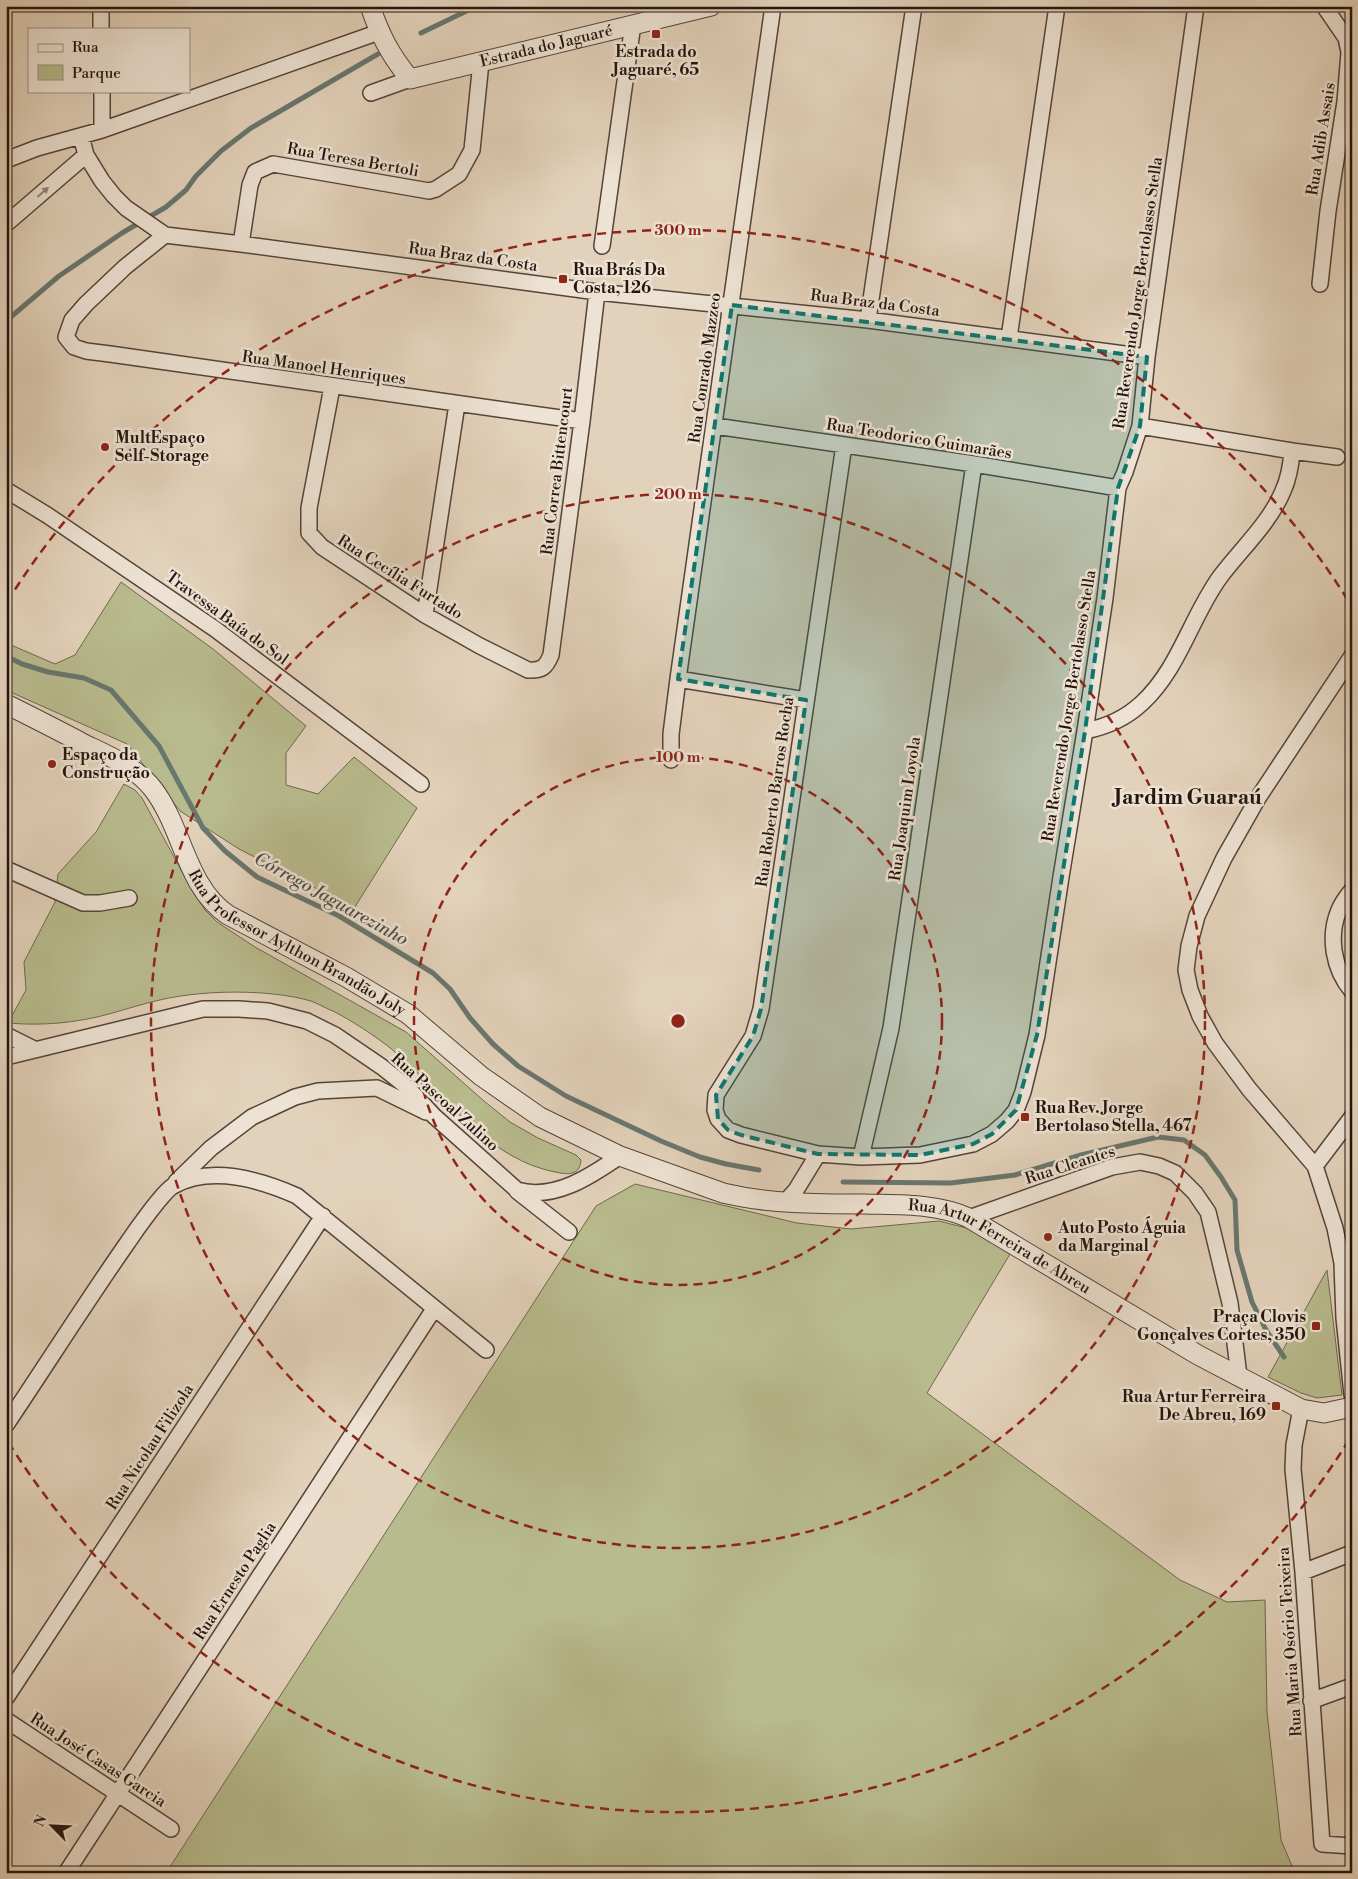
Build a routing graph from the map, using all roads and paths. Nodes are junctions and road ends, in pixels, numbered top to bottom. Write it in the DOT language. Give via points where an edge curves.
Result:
graph roads {
  1 [pos="101,6"];
  2 [pos="370,6"];
  3 [pos="711,6"];
  4 [pos="773,6"];
  5 [pos="914,6"];
  6 [pos="1057,6"];
  7 [pos="1196,6"];
  8 [pos="1324,6"];
  9 [pos="633,24"];
  10 [pos="101,28"];
  11 [pos="379,32"];
  12 [pos="481,62"];
  13 [pos="410,79"];
  14 [pos="102,92"];
  15 [pos="371,94"];
  16 [pos="102,130"];
  17 [pos="81,136"];
  18 [pos="86,155"];
  19 [pos="6,160"];
  20 [pos="6,224"];
  21 [pos="165,235"];
  22 [pos="241,244"];
  23 [pos="602,246"];
  24 [pos="1320,284"];
  25 [pos="597,292"];
  26 [pos="732,305"];
  27 [pos="868,320"];
  28 [pos="1009,338"];
  29 [pos="1147,357"];
  30 [pos="332,387"];
  31 [pos="457,404"];
  32 [pos="582,421"];
  33 [pos="715,426"];
  34 [pos="1140,426"];
  35 [pos="844,445"];
  36 [pos="1292,451"];
  37 [pos="1338,457"];
  38 [pos="974,464"];
  39 [pos="1118,488"];
  40 [pos="6,490"];
  41 [pos="425,615"];
  42 [pos="551,655"];
  43 [pos="1352,656"];
  44 [pos="678,679"];
  45 [pos="806,700"];
  46 [pos="6,704"];
  47 [pos="1085,731"];
  48 [pos="671,760"];
  49 [pos="421,784"];
  50 [pos="6,869"];
  51 [pos="1352,890"];
  52 [pos="129,898"];
  53 [pos="1352,991"];
  54 [pos="6,1035"];
  55 [pos="34,1050"];
  56 [pos="6,1056"];
  57 [pos="434,1116"];
  58 [pos="1352,1117"];
  59 [pos="728,1130"];
  60 [pos="620,1156"];
  61 [pos="861,1156"];
  62 [pos="814,1160"];
  63 [pos="1315,1166"];
  64 [pos="172,1187"];
  65 [pos="517,1190"];
  66 [pos="791,1196"];
  67 [pos="323,1216"];
  68 [pos="969,1218"];
  69 [pos="569,1232"];
  70 [pos="1347,1261"];
  71 [pos="434,1308"];
  72 [pos="486,1350"];
  73 [pos="1239,1376"];
  74 [pos="1352,1395"];
  75 [pos="1352,1407"];
  76 [pos="1301,1408"];
  77 [pos="6,1425"];
  78 [pos="1352,1553"];
  79 [pos="1303,1572"];
  80 [pos="1352,1686"];
  81 [pos="6,1698"];
  82 [pos="1311,1701"];
  83 [pos="6,1720"];
  84 [pos="116,1794"];
  85 [pos="171,1828"];
  86 [pos="1352,1846"];
  87 [pos="66,1873"];
  1 -- 10 [label="street"];
  2 -- 11 [label="street"];
  3 -- 9 [label="street, Estrada do Jaguaré"];
  4 -- 26 [label="street, Rua Conrado Mazzeo"];
  5 -- 27 [label="street"];
  6 -- 28 [label="street"];
  7 -- 29 [label="street, Rua Reverendo Jorge Bertolasso Stella"];
  8 -- 24 [label="street, Rua Adib Assais" via="1346,38 1349,52"];
  9 -- 12 [label="street, Estrada do Jaguaré"];
  9 -- 23 [label="street"];
  11 -- 13 [label="street" via="391,56"];
  11 -- 16 [label="street"];
  12 -- 13 [label="street, Estrada do Jaguaré"];
  12 -- 22 [label="street, Rua Teresa Bertoli" via="472,150 459,174 429,191 273,164 255,172"];
  13 -- 15 [label="street"];
  14 -- 16 [label="street"];
  16 -- 17 [label="street"];
  17 -- 18 [label="street, Rua Braz da Costa"];
  17 -- 19 [label="street"];
  20 -- 18 [label="street, one-way"];
  18 -- 21 [label="street, Rua Braz da Costa" via="114,196"];
  21 -- 22 [label="street, Rua Braz da Costa"];
  21 -- 30 [label="street, Rua Manoel Henriques" via="125,267 72,320 66,337 74,347"];
  22 -- 25 [label="street, Rua Braz da Costa"];
  25 -- 26 [label="street, Rua Braz da Costa"];
  25 -- 32 [label="street, Rua Correa Bittencourt"];
  26 -- 27 [label="street, Rua Braz da Costa"];
  26 -- 33 [label="street, Rua Conrado Mazzeo"];
  27 -- 28 [label="street, Rua Braz da Costa"];
  28 -- 29 [label="street, Rua Braz da Costa"];
  29 -- 34 [label="street, Rua Reverendo Jorge Bertolasso Stella"];
  30 -- 31 [label="street, Rua Manoel Henriques"];
  30 -- 41 [label="street, Rua Cecília Furtado" via="309,508 310,533 322,548"];
  31 -- 32 [label="street, Rua Manoel Henriques"];
  31 -- 41 [label="street"];
  32 -- 42 [label="street, Rua Correa Bittencourt"];
  33 -- 35 [label="street, Rua Teodorico Guimarães"];
  33 -- 44 [label="street, Rua Conrado Mazzeo"];
  34 -- 36 [label="street"];
  34 -- 39 [label="street, Rua Reverendo Jorge Bertolasso Stella"];
  35 -- 38 [label="street, Rua Teodorico Guimarães"];
  35 -- 45 [label="street, Rua Roberto Barros Rocha"];
  36 -- 37 [label="street"];
  36 -- 47 [label="street" via="1289,474 1274,508 1219,578 1165,676 1142,703 1120,720"];
  38 -- 39 [label="street, Rua Teodorico Guimarães"];
  38 -- 61 [label="street, Rua Joaquim Loyola" via="891,1028"];
  39 -- 47 [label="street, Rua Reverendo Jorge Bertolasso Stella"];
  40 -- 49 [label="street, Travessa Baía do Sol" via="215,628"];
  41 -- 42 [label="street, Rua Cecília Furtado" via="528,670 537,671 546,666"];
  43 -- 63 [label="street" via="1258,798 1224,858 1197,916 1186,970 1190,990 1214,1043"];
  44 -- 45 [label="street"];
  44 -- 48 [label="street, Rua Conrado Mazzeo"];
  45 -- 59 [label="street, Rua Roberto Barros Rocha" via="761,1009 753,1036 716,1095 718,1119"];
  46 -- 60 [label="street, Rua Professor Aylthon Brandão Joly" via="136,771 166,810 197,880 217,908 379,996 408,1014 512,1099 540,1117"];
  47 -- 61 [label="street, Rua Reverendo Jorge Bertolasso Stella" via="1037,1035 1016,1110 992,1134 972,1144 920,1155"];
  50 -- 52 [label="street" via="83,903"];
  51 -- 53 [label="street" via="1340,907 1333,939 1336,962"];
  54 -- 55 [label="street"];
  55 -- 56 [label="street, Rua Pascoal Zulino"];
  55 -- 57 [label="street, Rua Pascoal Zulino" via="203,1009 268,1011 307,1021 335,1035 407,1086"];
  57 -- 64 [label="street" via="377,1088 318,1091 295,1097 252,1117 211,1148"];
  57 -- 65 [label="street, Rua Pascoal Zulino"];
  58 -- 63 [label="street"];
  59 -- 62 [label="street, Rua Reverendo Jorge Bertolasso Stella"];
  60 -- 65 [label="street" via="572,1185 527,1193"];
  60 -- 66 [label="street, Rua Artur Ferreira de Abreu" via="723,1193 759,1200"];
  61 -- 62 [label="street, Rua Reverendo Jorge Bertolasso Stella"];
  62 -- 66 [label="street"];
  63 -- 70 [label="street"];
  64 -- 67 [label="street" via="192,1178 242,1177 271,1184 297,1196"];
  64 -- 77 [label="street" via="140,1224"];
  65 -- 69 [label="street, Rua Pascoal Zulino"];
  66 -- 68 [label="street, Rua Artur Ferreira de Abreu" via="922,1207 956,1212"];
  67 -- 71 [label="street"];
  67 -- 81 [label="street, Rua Nicolau Filizola"];
  68 -- 73 [label="street, Rua Artur Ferreira de Abreu" via="1198,1355"];
  68 -- 73 [label="street, Rua Cleantes" via="1112,1167 1140,1162 1174,1173 1195,1192 1208,1212 1230,1303"];
  70 -- 74 [label="street" via="1344,1318"];
  71 -- 72 [label="street"];
  71 -- 84 [label="street, Rua Ernesto Paglia"];
  73 -- 76 [label="street, Rua Artur Ferreira de Abreu"];
  75 -- 76 [label="street, Rua Artur Ferreira de Abreu" via="1324,1413"];
  76 -- 79 [label="street, Rua Maria Osório Teixeira" via="1293,1469"];
  78 -- 79 [label="street"];
  79 -- 82 [label="street, Rua Maria Osório Teixeira"];
  80 -- 82 [label="street"];
  82 -- 86 [label="street, Rua Maria Osório Teixeira" via="1322,1844"];
  83 -- 84 [label="street, Rua José Casas Garcia"];
  84 -- 85 [label="street, Rua José Casas Garcia"];
  84 -- 87 [label="street, Rua Ernesto Paglia"];
}
